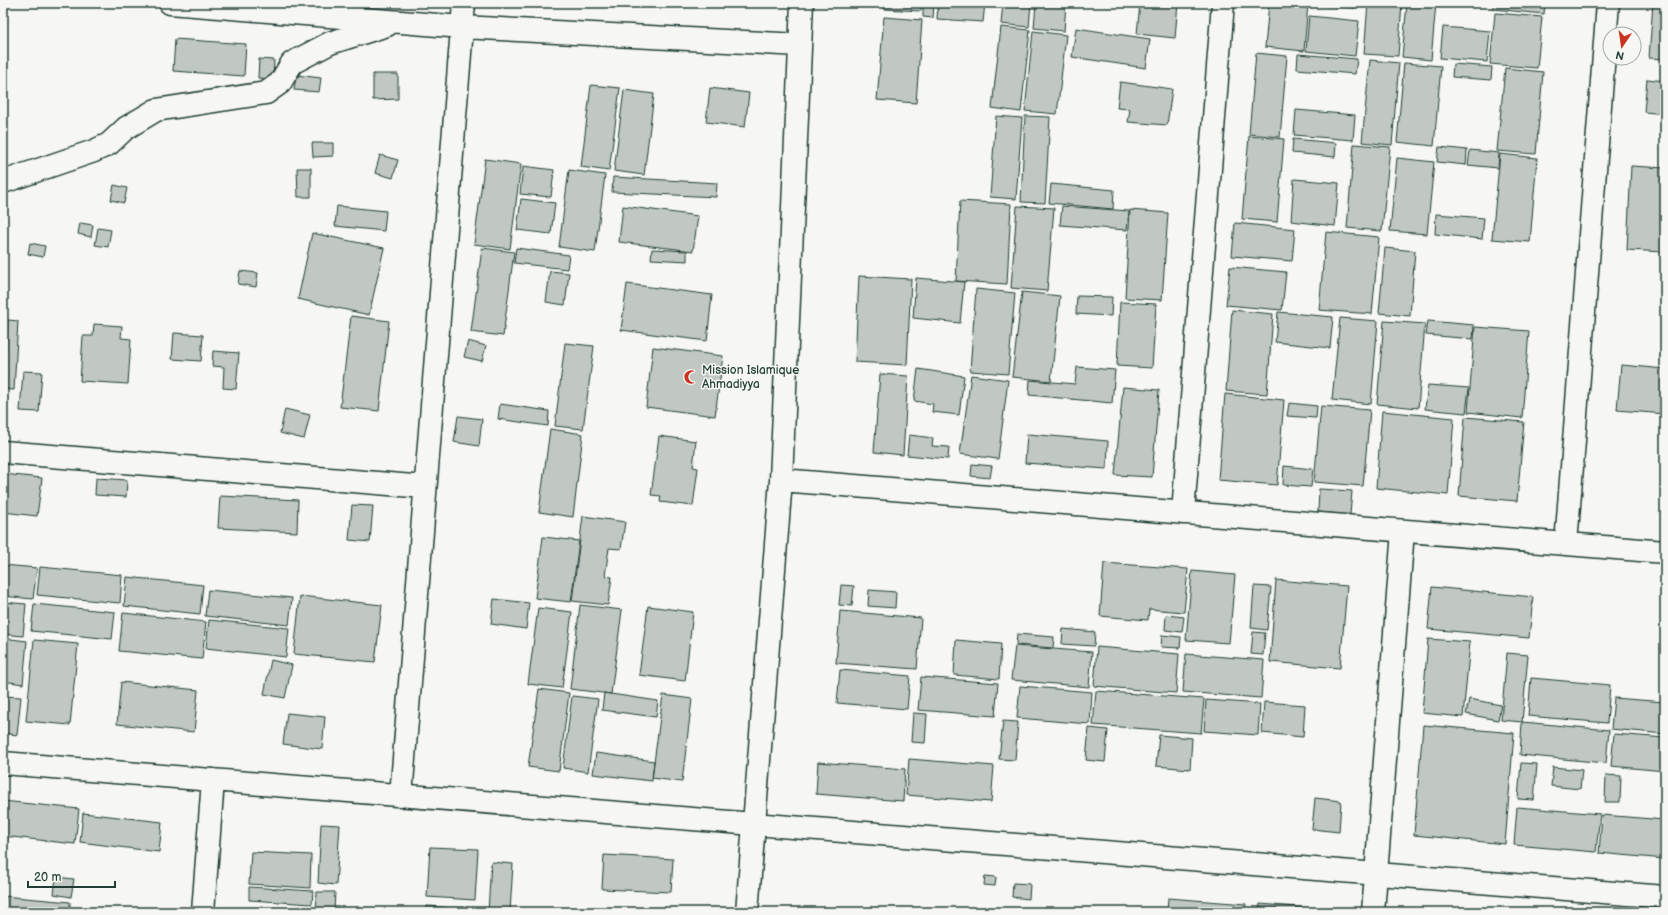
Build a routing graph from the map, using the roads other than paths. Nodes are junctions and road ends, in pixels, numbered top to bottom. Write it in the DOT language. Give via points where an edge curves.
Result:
graph roads {
  1 [pos="170,3"];
  2 [pos="464,3"];
  3 [pos="802,3"];
  4 [pos="1223,3"];
  5 [pos="1608,3"];
  6 [pos="398,21"];
  7 [pos="462,27"];
  8 [pos="800,45"];
  9 [pos="3,182"];
  10 [pos="3,452"];
  11 [pos="781,480"];
  12 [pos="426,486"];
  13 [pos="1184,513"];
  14 [pos="1403,531"];
  15 [pos="1566,544"];
  16 [pos="1665,552"];
  17 [pos="3,763"];
  18 [pos="213,780"];
  19 [pos="401,796"];
  20 [pos="754,824"];
  21 [pos="1376,874"];
  22 [pos="1665,897"];
  23 [pos="203,912"];
  24 [pos="747,912"];
  25 [pos="1373,912"];
  1 -- 6 [label="street"];
  2 -- 7 [label="street"];
  3 -- 8 [label="street"];
  4 -- 13 [label="street"];
  5 -- 15 [label="street"];
  6 -- 7 [label="street"];
  6 -- 9 [label="street" via="330,43 292,63 280,82 266,93 156,110 126,128 109,144"];
  7 -- 8 [label="street"];
  7 -- 12 [label="street"];
  8 -- 11 [label="street"];
  10 -- 12 [label="street"];
  11 -- 13 [label="street"];
  11 -- 20 [label="street"];
  12 -- 19 [label="street"];
  13 -- 14 [label="street"];
  14 -- 15 [label="street"];
  14 -- 21 [label="street"];
  15 -- 16 [label="street"];
  17 -- 18 [label="street"];
  18 -- 19 [label="street"];
  18 -- 23 [label="street"];
  19 -- 20 [label="street"];
  20 -- 21 [label="street"];
  20 -- 24 [label="street"];
  21 -- 22 [label="street"];
  21 -- 25 [label="street"];
}
